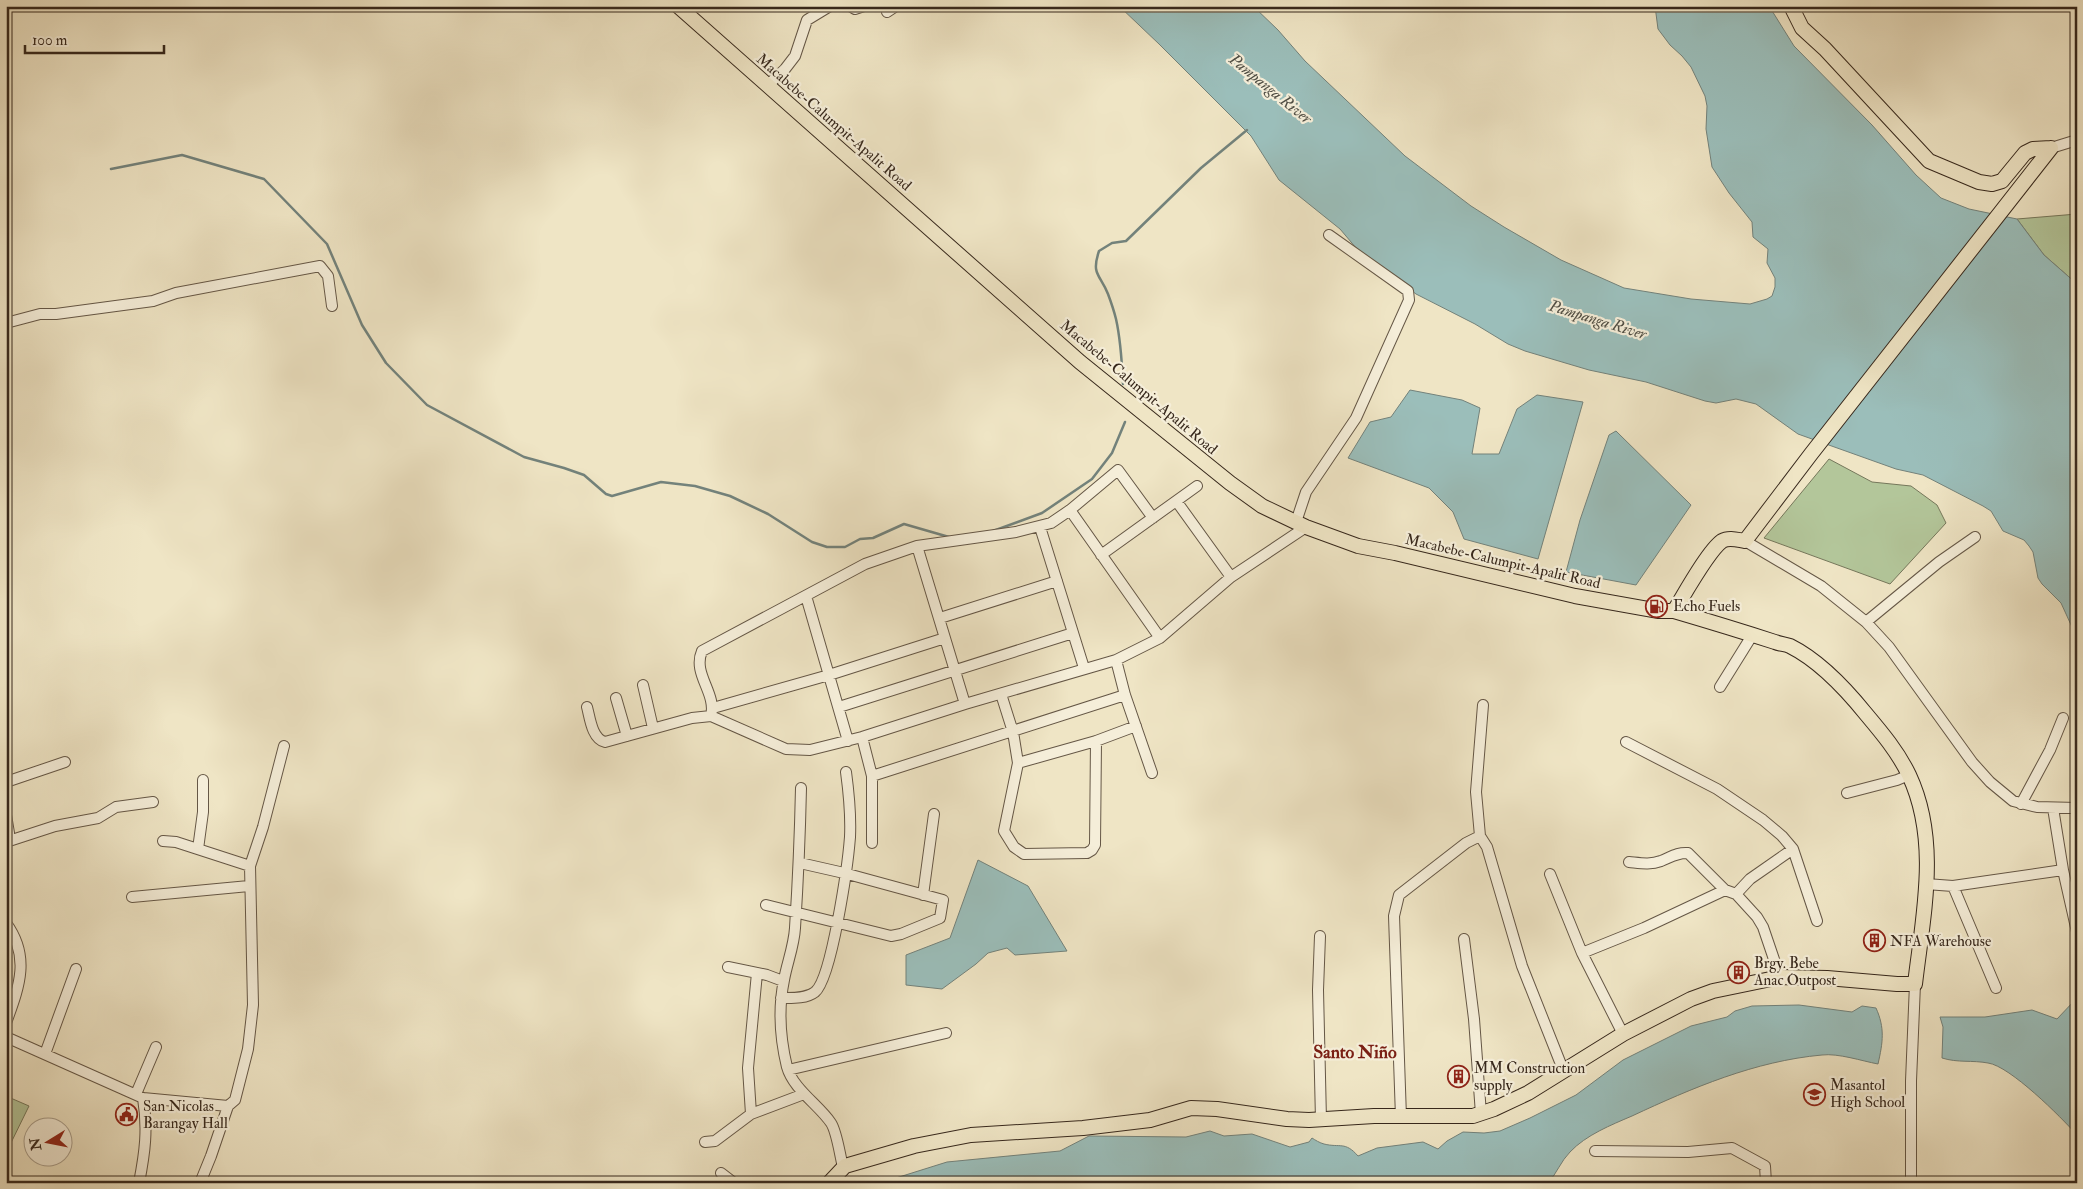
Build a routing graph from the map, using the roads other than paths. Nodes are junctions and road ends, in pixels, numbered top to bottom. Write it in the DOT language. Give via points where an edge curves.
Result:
graph roads {
  1 [pos="678,6"];
  2 [pos="830,6"];
  3 [pos="850,6"];
  4 [pos="864,6"];
  5 [pos="896,6"];
  6 [pos="1791,6"];
  7 [pos="887,12"];
  8 [pos="768,85"];
  9 [pos="2077,140"];
  10 [pos="2051,148"];
  11 [pos="1329,235"];
  12 [pos="332,306"];
  13 [pos="6,323"];
  14 [pos="1197,486"];
  15 [pos="1177,502"];
  16 [pos="1070,510"];
  17 [pos="1153,518"];
  18 [pos="1301,524"];
  19 [pos="1040,527"];
  20 [pos="1974,537"];
  21 [pos="1745,541"];
  22 [pos="918,546"];
  23 [pos="1101,555"];
  24 [pos="1231,577"];
  25 [pos="1057,581"];
  26 [pos="806,596"];
  27 [pos="1674,612"];
  28 [pos="940,618"];
  29 [pos="1866,622"];
  30 [pos="1073,633"];
  31 [pos="1753,634"];
  32 [pos="946,638"];
  33 [pos="1160,638"];
  34 [pos="1116,660"];
  35 [pos="1084,668"];
  36 [pos="955,669"];
  37 [pos="830,675"];
  38 [pos="644,685"];
  39 [pos="1720,687"];
  40 [pos="1002,694"];
  41 [pos="1125,695"];
  42 [pos="616,698"];
  43 [pos="966,704"];
  44 [pos="1483,705"];
  45 [pos="587,707"];
  46 [pos="839,707"];
  47 [pos="712,712"];
  48 [pos="2063,718"];
  49 [pos="1136,726"];
  50 [pos="654,728"];
  51 [pos="1013,732"];
  52 [pos="627,736"];
  53 [pos="862,737"];
  54 [pos="848,741"];
  55 [pos="1096,741"];
  56 [pos="1626,742"];
  57 [pos="284,746"];
  58 [pos="65,762"];
  59 [pos="1018,763"];
  60 [pos="846,772"];
  61 [pos="1152,773"];
  62 [pos="1909,775"];
  63 [pos="872,776"];
  64 [pos="204,780"];
  65 [pos="6,782"];
  66 [pos="801,788"];
  67 [pos="1847,793"];
  68 [pos="153,802"];
  69 [pos="2021,804"];
  70 [pos="2053,808"];
  71 [pos="2077,808"];
  72 [pos="934,814"];
  73 [pos="6,815"];
  74 [pos="1480,836"];
  75 [pos="164,841"];
  76 [pos="7,843"];
  77 [pos="872,843"];
  78 [pos="198,849"];
  79 [pos="1793,849"];
  80 [pos="1629,862"];
  81 [pos="800,863"];
  82 [pos="250,866"];
  83 [pos="2063,870"];
  84 [pos="844,873"];
  85 [pos="1550,874"];
  86 [pos="1926,884"];
  87 [pos="249,886"];
  88 [pos="1954,886"];
  89 [pos="1725,890"];
  90 [pos="1736,894"];
  91 [pos="924,895"];
  92 [pos="132,897"];
  93 [pos="766,905"];
  94 [pos="795,911"];
  95 [pos="1817,921"];
  96 [pos="837,922"];
  97 [pos="6,924"];
  98 [pos="2077,932"];
  99 [pos="1320,936"];
  100 [pos="1464,939"];
  101 [pos="1582,953"];
  102 [pos="728,967"];
  103 [pos="76,969"];
  104 [pos="756,973"];
  105 [pos="1780,977"];
  106 [pos="783,981"];
  107 [pos="1915,984"];
  108 [pos="1996,988"];
  109 [pos="781,998"];
  110 [pos="6,1023"];
  111 [pos="946,1033"];
  112 [pos="1623,1034"];
  113 [pos="6,1037"];
  114 [pos="156,1047"];
  115 [pos="45,1054"];
  116 [pos="788,1070"];
  117 [pos="1564,1072"];
  118 [pos="804,1094"];
  119 [pos="139,1096"];
  120 [pos="228,1106"];
  121 [pos="751,1114"];
  122 [pos="1481,1114"];
  123 [pos="1401,1117"];
  124 [pos="1321,1120"];
  125 [pos="705,1142"];
  126 [pos="1595,1151"];
  127 [pos="843,1167"];
  128 [pos="721,1173"];
  129 [pos="139,1183"];
  130 [pos="200,1183"];
  131 [pos="734,1183"];
  132 [pos="829,1183"];
  133 [pos="1766,1183"];
  134 [pos="1912,1183"];
  1 -- 8 [label="main road, Macabebe-Calumpit-Apalit Road"];
  2 -- 8 [label="street" via="807,20 795,56"];
  3 -- 4 [label="street" via="855,9"];
  5 -- 7 [label="street"];
  6 -- 10 [label="main road" via="1802,28 1929,161 1979,182 1992,184 2002,180 2025,153"];
  8 -- 18 [label="main road, Macabebe-Calumpit-Apalit Road" via="1080,362 1230,483 1262,506"];
  9 -- 10 [label="street"];
  10 -- 21 [label="main road"];
  11 -- 18 [label="street" via="1408,291 1409,300 1356,418 1306,492"];
  12 -- 13 [label="street" via="328,276 320,266 176,293 153,302 40,314"];
  14 -- 15 [label="street"];
  15 -- 17 [label="street"];
  15 -- 24 [label="street"];
  16 -- 17 [label="street" via="1118,470"];
  16 -- 19 [label="street"];
  16 -- 23 [label="street"];
  17 -- 23 [label="street"];
  18 -- 24 [label="street"];
  18 -- 27 [label="main road, Macabebe-Calumpit-Apalit Road" via="1358,546 1575,596"];
  19 -- 22 [label="street"];
  19 -- 25 [label="street"];
  20 -- 29 [label="street"];
  21 -- 27 [label="main road" via="1731,539 1722,542 1701,566"];
  21 -- 29 [label="street" via="1821,586"];
  22 -- 26 [label="street" via="865,564"];
  22 -- 28 [label="street"];
  23 -- 33 [label="street"];
  24 -- 33 [label="street"];
  25 -- 28 [label="street"];
  25 -- 30 [label="street"];
  26 -- 37 [label="street"];
  26 -- 47 [label="street" via="702,650 699,668"];
  27 -- 31 [label="main road, Macabebe-Calumpit-Apalit Road"];
  28 -- 32 [label="street"];
  29 -- 69 [label="street" via="1889,647 1972,762 1990,782"];
  30 -- 35 [label="street"];
  30 -- 36 [label="street"];
  31 -- 39 [label="street"];
  31 -- 62 [label="main road, Macabebe-Calumpit-Apalit Road" via="1806,656 1843,686 1893,747"];
  32 -- 36 [label="street"];
  32 -- 37 [label="street"];
  33 -- 34 [label="street"];
  34 -- 35 [label="street"];
  34 -- 41 [label="street"];
  35 -- 40 [label="street"];
  36 -- 43 [label="street"];
  36 -- 46 [label="street"];
  37 -- 46 [label="street"];
  37 -- 47 [label="street"];
  38 -- 50 [label="street"];
  40 -- 43 [label="street"];
  40 -- 51 [label="street"];
  41 -- 49 [label="street"];
  41 -- 51 [label="street"];
  42 -- 52 [label="street"];
  43 -- 53 [label="street"];
  44 -- 74 [label="street" via="1476,792"];
  45 -- 52 [label="street" via="600,741"];
  46 -- 54 [label="street"];
  47 -- 50 [label="street"];
  47 -- 54 [label="street" via="786,749 810,750"];
  48 -- 69 [label="street"];
  49 -- 55 [label="street"];
  49 -- 61 [label="street"];
  50 -- 52 [label="street"];
  51 -- 59 [label="street"];
  51 -- 63 [label="street"];
  53 -- 54 [label="street"];
  53 -- 63 [label="street"];
  55 -- 59 [label="street"];
  55 -- 59 [label="street" via="1094,846 1087,852 1024,854 1008,839 1004,831"];
  56 -- 79 [label="street" via="1717,789 1763,820"];
  57 -- 82 [label="street"];
  58 -- 65 [label="street"];
  60 -- 84 [label="street" via="850,839"];
  62 -- 67 [label="street"];
  62 -- 86 [label="main road, Macabebe-Calumpit-Apalit Road" via="1920,804 1926,834"];
  63 -- 77 [label="street"];
  64 -- 78 [label="street"];
  66 -- 81 [label="street"];
  68 -- 76 [label="street" via="112,808 98,818 56,826"];
  69 -- 70 [label="street"];
  70 -- 71 [label="street"];
  70 -- 83 [label="street"];
  72 -- 91 [label="street"];
  73 -- 76 [label="street"];
  74 -- 117 [label="street" via="1487,847 1533,999"];
  74 -- 123 [label="street" via="1466,843 1399,895 1394,916"];
  75 -- 78 [label="street"];
  78 -- 82 [label="street"];
  79 -- 90 [label="street" via="1750,879"];
  79 -- 95 [label="street"];
  80 -- 89 [label="street" via="1660,862 1681,852 1688,853"];
  81 -- 84 [label="street"];
  81 -- 94 [label="street"];
  82 -- 87 [label="street"];
  83 -- 88 [label="street"];
  83 -- 98 [label="street"];
  84 -- 91 [label="street"];
  84 -- 96 [label="street"];
  85 -- 101 [label="street"];
  86 -- 88 [label="street"];
  86 -- 107 [label="main road, Macabebe-Calumpit-Apalit Road"];
  87 -- 92 [label="street"];
  87 -- 120 [label="street" via="253,1005 248,1049 235,1100"];
  88 -- 108 [label="street"];
  89 -- 90 [label="street"];
  89 -- 101 [label="street"];
  90 -- 105 [label="street" via="1757,917"];
  91 -- 96 [label="street" via="943,900 940,918 900,934 886,935"];
  93 -- 94 [label="street"];
  94 -- 96 [label="street"];
  94 -- 106 [label="street" via="793,941"];
  96 -- 109 [label="street" via="825,976 815,992 804,997"];
  97 -- 110 [label="street" via="21,953 17,993"];
  99 -- 124 [label="street"];
  100 -- 122 [label="street"];
  101 -- 112 [label="street"];
  102 -- 104 [label="street"];
  103 -- 115 [label="street"];
  104 -- 106 [label="street"];
  104 -- 121 [label="street" via="748,1068"];
  105 -- 107 [label="main road"];
  105 -- 112 [label="main road" via="1706,993"];
  106 -- 109 [label="street"];
  107 -- 134 [label="street" via="1911,1081"];
  109 -- 116 [label="street" via="780,1023"];
  111 -- 116 [label="street"];
  112 -- 117 [label="main road"];
  113 -- 115 [label="street"];
  114 -- 119 [label="street"];
  115 -- 119 [label="street"];
  116 -- 118 [label="street"];
  117 -- 122 [label="main road" via="1516,1100"];
  118 -- 121 [label="street"];
  118 -- 127 [label="street" via="833,1125"];
  119 -- 120 [label="street"];
  119 -- 129 [label="street" via="147,1122"];
  120 -- 130 [label="street"];
  121 -- 125 [label="street" via="715,1141"];
  122 -- 123 [label="main road"];
  123 -- 124 [label="main road"];
  124 -- 127 [label="main road" via="1191,1108 1150,1120 971,1135 914,1146"];
  126 -- 133 [label="street" via="1688,1152 1732,1148 1765,1166"];
  127 -- 132 [label="main road"];
  128 -- 131 [label="street"];
}
